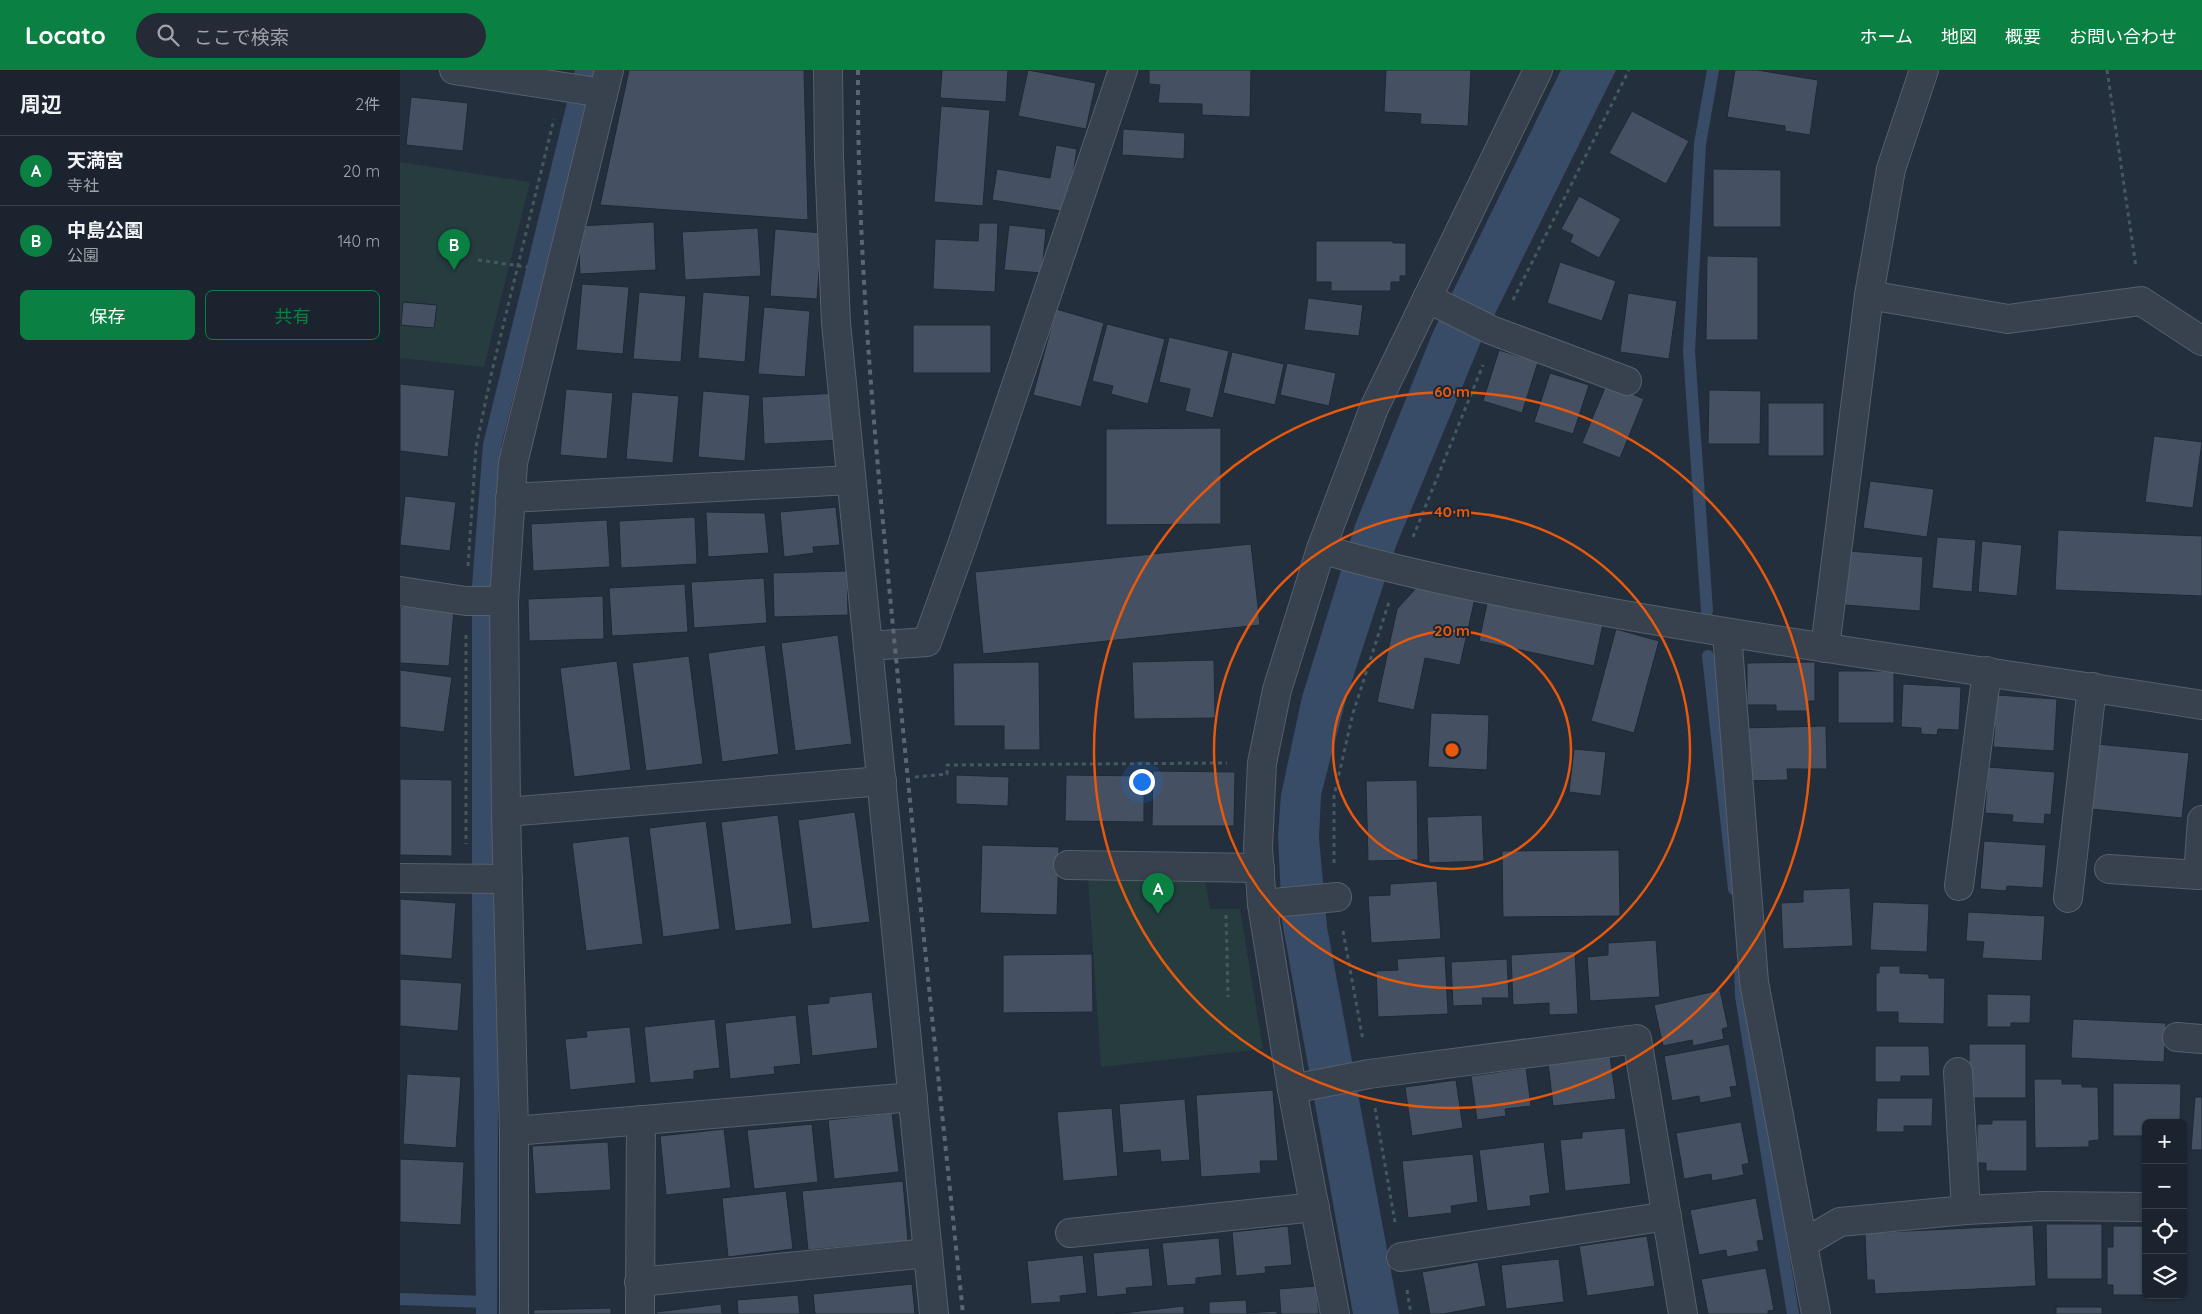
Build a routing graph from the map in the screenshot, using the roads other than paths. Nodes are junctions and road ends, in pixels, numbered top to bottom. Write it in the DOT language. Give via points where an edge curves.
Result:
graph roads {
  1 [pos="454,70"];
  2 [pos="828,70"];
  3 [pos="1123,70"];
  4 [pos="1538,70"];
  5 [pos="1924,70"];
  6 [pos="592,85"];
  7 [pos="1869,295"];
  8 [pos="1434,302"];
  9 [pos="2202,341"];
  10 [pos="1627,381"];
  11 [pos="851,480"];
  12 [pos="510,498"];
  13 [pos="1331,552"];
  14 [pos="400,591"];
  15 [pos="482,601"];
  16 [pos="1727,633"];
  17 [pos="868,646"];
  18 [pos="1825,648"];
  19 [pos="1987,671"];
  20 [pos="2092,688"];
  21 [pos="2202,705"];
  22 [pos="882,781"];
  23 [pos="506,812"];
  24 [pos="2202,820"];
  25 [pos="1068,865"];
  26 [pos="1260,868"];
  27 [pos="2109,869"];
  28 [pos="2200,875"];
  29 [pos="400,878"];
  30 [pos="504,879"];
  31 [pos="1959,886"];
  32 [pos="1332,897"];
  33 [pos="2068,898"];
  34 [pos="1269,904"];
  35 [pos="1958,1072"];
  36 [pos="1299,1088"];
  37 [pos="913,1097"];
  38 [pos="641,1120"];
  39 [pos="514,1131"];
  40 [pos="1315,1207"];
  41 [pos="2142,1207"];
  42 [pos="1966,1210"];
  43 [pos="1667,1216"];
  44 [pos="1070,1233"];
  45 [pos="1804,1244"];
  46 [pos="928,1253"];
  47 [pos="1401,1257"];
  48 [pos="639,1282"];
  49 [pos="514,1314"];
  50 [pos="640,1314"];
  51 [pos="934,1314"];
  52 [pos="1335,1314"];
  53 [pos="1683,1314"];
  54 [pos="1816,1314"];
  1 -- 6 [label="street"];
  2 -- 11 [label="street" via="836,322"];
  3 -- 17 [label="street" via="927,642"];
  4 -- 8 [label="street"];
  5 -- 7 [label="street" via="1891,169"];
  6 -- 12 [label="street" via="513,463"];
  7 -- 9 [label="street" via="2008,318 2140,301"];
  7 -- 18 [label="street"];
  8 -- 10 [label="street" via="1491,330"];
  8 -- 13 [label="street" via="1374,408"];
  11 -- 12 [label="street"];
  11 -- 17 [label="street"];
  12 -- 15 [label="street"];
  13 -- 16 [label="street" via="1395,570 1550,602"];
  13 -- 26 [label="street" via="1277,690 1262,763"];
  14 -- 15 [label="street"];
  15 -- 23 [label="street"];
  16 -- 18 [label="street"];
  16 -- 45 [label="street" via="1754,982"];
  17 -- 22 [label="street"];
  18 -- 19 [label="street"];
  19 -- 20 [label="street"];
  19 -- 31 [label="street"];
  20 -- 21 [label="street"];
  20 -- 33 [label="street"];
  22 -- 23 [label="street"];
  22 -- 37 [label="street"];
  23 -- 30 [label="street"];
  24 -- 28 [label="street"];
  25 -- 26 [label="street"];
  26 -- 34 [label="street"];
  27 -- 28 [label="street"];
  29 -- 30 [label="street"];
  30 -- 39 [label="street"];
  32 -- 34 [label="street"];
  34 -- 36 [label="street"];
  35 -- 42 [label="street"];
  36 -- 40 [label="street"];
  36 -- 43 [label="street" via="1637,1038"];
  37 -- 38 [label="street"];
  37 -- 46 [label="street"];
  38 -- 39 [label="street"];
  38 -- 48 [label="street"];
  39 -- 49 [label="street"];
  40 -- 44 [label="street"];
  40 -- 52 [label="street"];
  41 -- 42 [label="street" via="2042,1206"];
  42 -- 45 [label="street" via="1840,1222"];
  43 -- 47 [label="street"];
  43 -- 53 [label="street"];
  45 -- 54 [label="street"];
  46 -- 48 [label="street"];
  46 -- 51 [label="street"];
  48 -- 50 [label="street"];
}
